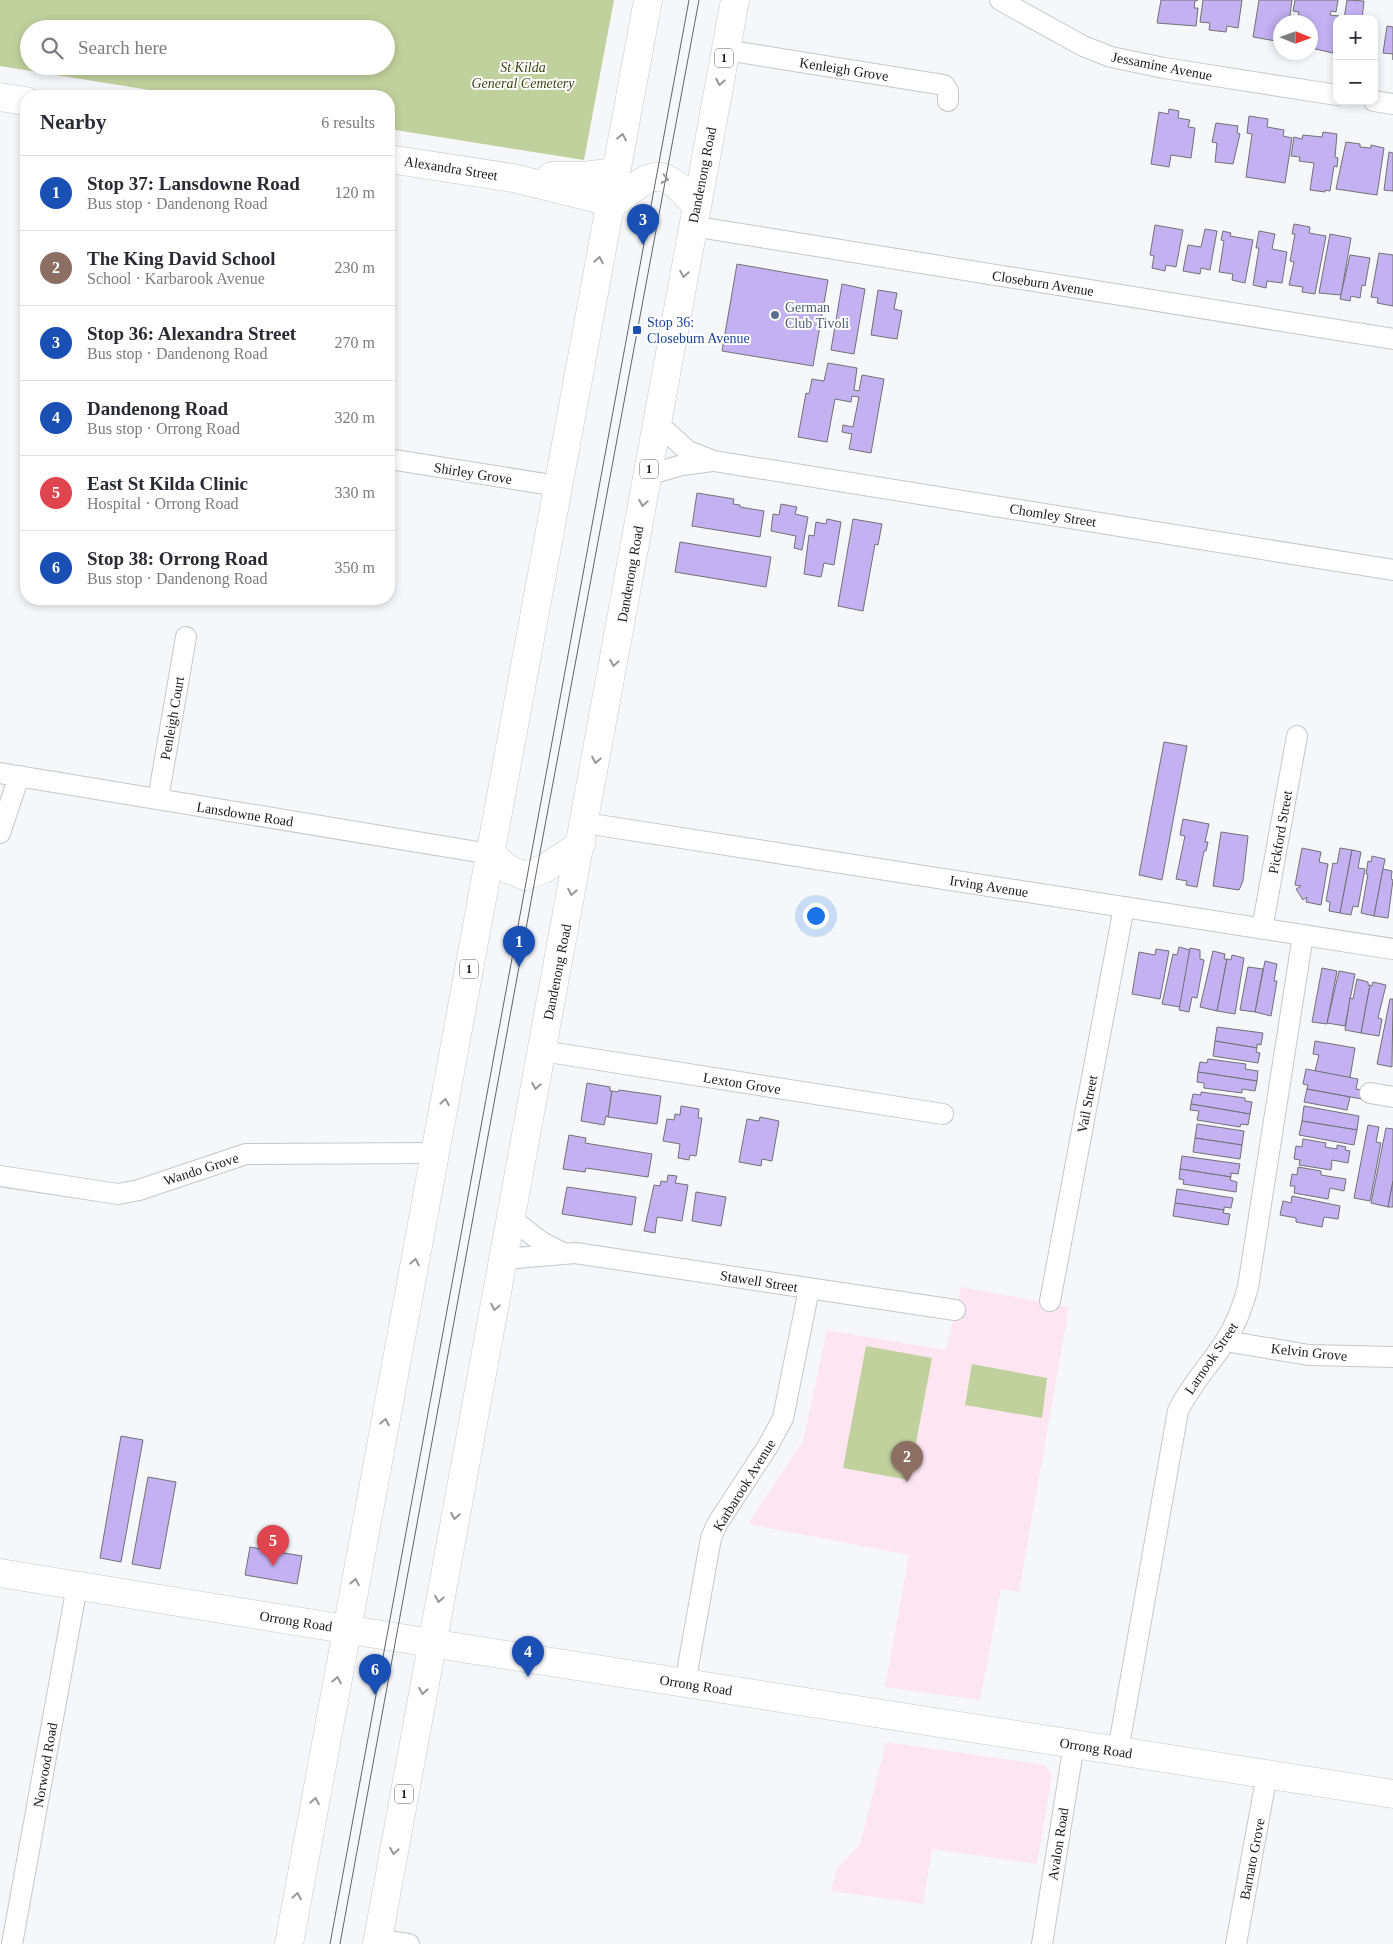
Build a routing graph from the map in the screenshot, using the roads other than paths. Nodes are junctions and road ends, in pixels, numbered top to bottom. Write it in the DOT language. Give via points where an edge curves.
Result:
graph roads {
  1 [pos="648,0"];
  2 [pos="736,0"];
  3 [pos="1000,0"];
  4 [pos="726,50"];
  5 [pos="1333,94"];
  6 [pos="0,97"];
  7 [pos="20,100"];
  8 [pos="948,101"];
  9 [pos="1378,102"];
  10 [pos="1393,104"];
  11 [pos="395,160"];
  12 [pos="615,172"];
  13 [pos="513,178"];
  14 [pos="609,205"];
  15 [pos="694,216"];
  16 [pos="1393,339"];
  17 [pos="658,424"];
  18 [pos="395,460"];
  19 [pos="714,461"];
  20 [pos="648,475"];
  21 [pos="558,486"];
  22 [pos="1393,570"];
  23 [pos="186,637"];
  24 [pos="1297,736"];
  25 [pos="9,774"];
  26 [pos="158,799"];
  27 [pos="0,833"];
  28 [pos="583,834"];
  29 [pos="490,854"];
  30 [pos="1124,907"];
  31 [pos="1262,929"];
  32 [pos="1304,935"];
  33 [pos="1393,949"];
  34 [pos="542,1051"];
  35 [pos="1370,1093"];
  36 [pos="1393,1097"];
  37 [pos="943,1114"];
  38 [pos="436,1153"];
  39 [pos="0,1176"];
  40 [pos="511,1218"];
  41 [pos="563,1253"];
  42 [pos="504,1259"];
  43 [pos="809,1289"];
  44 [pos="1050,1301"];
  45 [pos="955,1310"];
  46 [pos="1226,1341"];
  47 [pos="1393,1357"];
  48 [pos="0,1573"];
  49 [pos="77,1586"];
  50 [pos="346,1630"];
  51 [pos="431,1643"];
  52 [pos="685,1683"];
  53 [pos="1074,1744"];
  54 [pos="1118,1751"];
  55 [pos="1267,1774"];
  56 [pos="1393,1794"];
  57 [pos="377,1942"];
  58 [pos="12,1944"];
  59 [pos="289,1944"];
  60 [pos="409,1944"];
  61 [pos="1042,1944"];
  62 [pos="1236,1944"];
  12 -- 1 [label="main road, 1, one-way"];
  2 -- 4 [label="main road, Dandenong Road / 1"];
  3 -- 5 [label="street, Jessamine Avenue" via="1083,46 1112,56 1164,68"];
  4 -- 8 [label="street, Kenleigh Grove" via="944,85"];
  4 -- 15 [label="main road, Dandenong Road / 1, one-way"];
  6 -- 7 [label="main road"];
  9 -- 10 [label="street"];
  11 -- 13 [label="main road, Alexandra Street"];
  12 -- 13 [label="main road, Alexandra Street"];
  12 -- 14 [label="main road, 1"];
  13 -- 14 [label="main road, Alexandra Street"];
  14 -- 15 [label="main road, one-way" via="644,181 656,177 674,180"];
  21 -- 14 [label="main road, 1, one-way"];
  15 -- 16 [label="street, Closeburn Avenue"];
  15 -- 17 [label="main road, Dandenong Road / 1, one-way"];
  17 -- 19 [label="street, Chomley Street" via="688,451"];
  17 -- 20 [label="main road, Dandenong Road / 1"];
  18 -- 21 [label="street, Shirley Grove"];
  19 -- 20 [label="street, Chomley Street" via="682,465"];
  19 -- 22 [label="street, Chomley Street"];
  20 -- 28 [label="main road, Dandenong Road / 1, one-way"];
  21 -- 29 [label="main road, 1"];
  23 -- 26 [label="street, Penleigh Court"];
  24 -- 31 [label="street, Pickford Street"];
  25 -- 26 [label="street, Lansdowne Road"];
  25 -- 27 [label="street"];
  26 -- 29 [label="street, Lansdowne Road"];
  28 -- 29 [label="main road" via="544,869 526,876 510,870"];
  28 -- 30 [label="street, Irving Avenue"];
  28 -- 34 [label="main road, Dandenong Road / 1, one-way"];
  38 -- 29 [label="main road, 1, one-way"];
  30 -- 31 [label="street, Irving Avenue"];
  30 -- 44 [label="street, Vail Street"];
  31 -- 32 [label="street, Irving Avenue"];
  32 -- 33 [label="street, Irving Avenue"];
  32 -- 46 [label="street, Larnook Street" via="1248,1287"];
  34 -- 37 [label="street, Lexton Grove"];
  34 -- 40 [label="main road, Dandenong Road / 1, one-way"];
  35 -- 36 [label="street"];
  38 -- 39 [label="street, Wando Grove" via="246,1154 118,1194"];
  50 -- 38 [label="main road, 1, one-way"];
  40 -- 41 [label="street, Stawell Street" via="540,1241"];
  40 -- 42 [label="main road, Dandenong Road / 1"];
  41 -- 42 [label="street, Stawell Street"];
  41 -- 43 [label="street, Stawell Street"];
  42 -- 51 [label="main road, Dandenong Road / 1, one-way"];
  43 -- 45 [label="street, Stawell Street"];
  43 -- 52 [label="street, Karbarook Avenue" via="783,1418 711,1538"];
  46 -- 47 [label="street, Kelvin Grove" via="1309,1355"];
  46 -- 54 [label="street, Larnook Street" via="1178,1410"];
  48 -- 49 [label="main road, Orrong Road"];
  49 -- 50 [label="main road, Orrong Road"];
  49 -- 58 [label="street, Norwood Road"];
  50 -- 51 [label="main road, Orrong Road"];
  59 -- 50 [label="main road, 1, one-way"];
  51 -- 52 [label="main road, Orrong Road"];
  51 -- 57 [label="main road, Dandenong Road / 1, one-way"];
  52 -- 53 [label="main road, Orrong Road"];
  53 -- 54 [label="main road, Orrong Road"];
  53 -- 61 [label="street, Avalon Road"];
  54 -- 55 [label="main road, Orrong Road"];
  55 -- 56 [label="main road, Orrong Road"];
  55 -- 62 [label="street, Barnato Grove"];
  57 -- 60 [label="street"];
}
